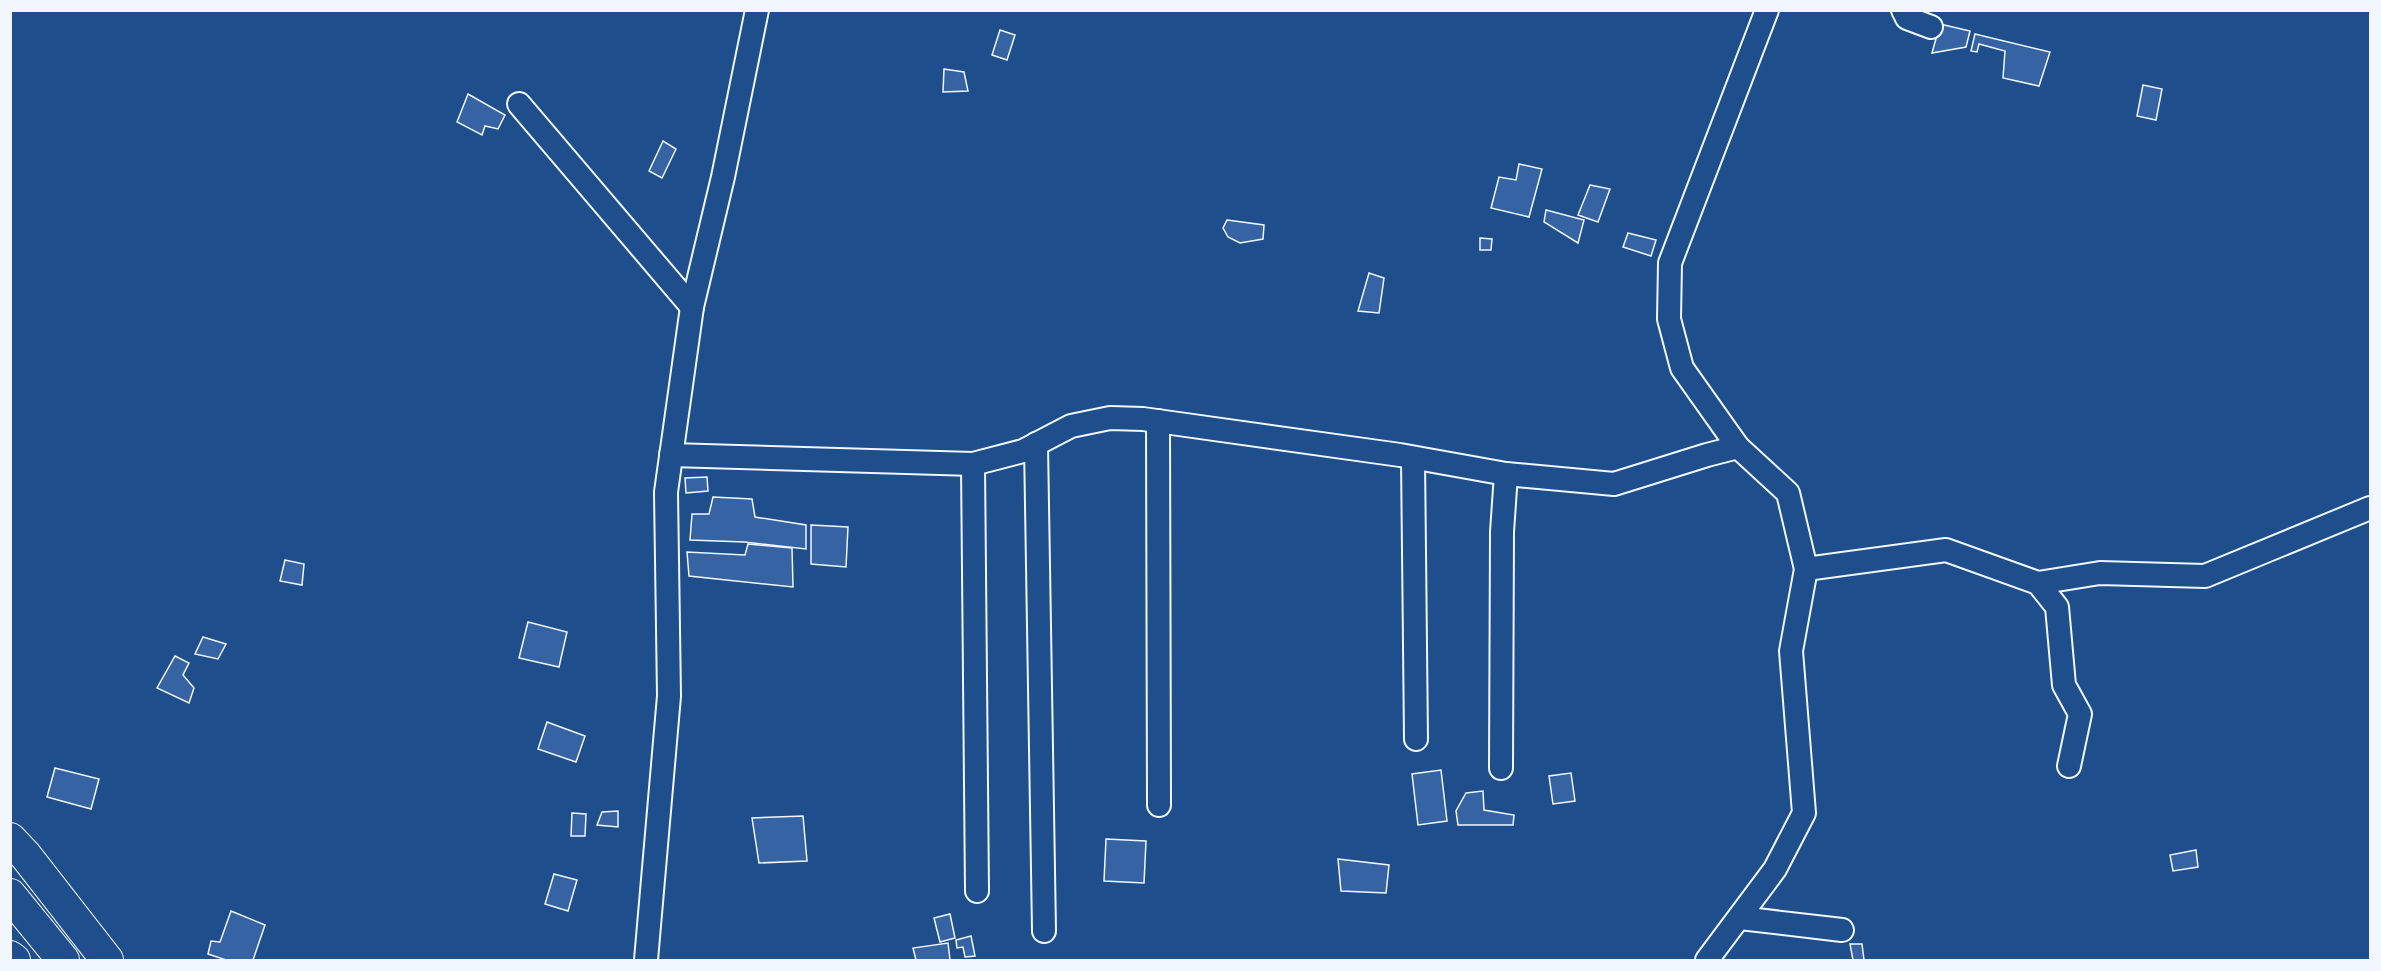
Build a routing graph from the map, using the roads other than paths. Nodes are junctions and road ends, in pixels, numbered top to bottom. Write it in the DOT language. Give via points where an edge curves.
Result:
graph roads {
  1 [pos="757,10"];
  2 [pos="1767,10"];
  3 [pos="1903,10"];
  4 [pos="1931,27"];
  5 [pos="519,104"];
  6 [pos="692,307"];
  7 [pos="1158,421"];
  8 [pos="1036,444"];
  9 [pos="1738,447"];
  10 [pos="671,455"];
  11 [pos="1413,458"];
  12 [pos="973,464"];
  13 [pos="1506,474"];
  14 [pos="2370,508"];
  15 [pos="1806,569"];
  16 [pos="2038,583"];
  17 [pos="1416,739"];
  18 [pos="2069,765"];
  19 [pos="1501,768"];
  20 [pos="1159,805"];
  21 [pos="10,839"];
  22 [pos="977,891"];
  23 [pos="10,895"];
  24 [pos="1740,918"];
  25 [pos="1842,930"];
  26 [pos="1044,931"];
  27 [pos="10,957"];
  28 [pos="14,960"];
  29 [pos="63,960"];
  30 [pos="106,960"];
  31 [pos="646,960"];
  32 [pos="1707,960"];
  1 -- 6 [label="street"];
  2 -- 9 [label="street" via="1670,263 1669,319 1682,368"];
  3 -- 4 [label="street" via="1907,18"];
  5 -- 6 [label="street"];
  6 -- 10 [label="street"];
  7 -- 8 [label="street" via="1110,418 1071,426"];
  7 -- 11 [label="street"];
  7 -- 20 [label="street"];
  8 -- 12 [label="street"];
  8 -- 26 [label="street"];
  9 -- 13 [label="street" via="1614,484"];
  9 -- 15 [label="street" via="1788,493"];
  10 -- 12 [label="street"];
  10 -- 31 [label="street" via="666,492 669,696"];
  11 -- 13 [label="street"];
  11 -- 17 [label="street"];
  12 -- 22 [label="street"];
  13 -- 19 [label="street" via="1502,532"];
  14 -- 16 [label="street" via="2205,576 2100,573"];
  15 -- 16 [label="street" via="1946,550"];
  15 -- 24 [label="street" via="1791,651 1804,813 1775,869"];
  16 -- 18 [label="street" via="2057,607 2064,685 2080,714"];
  21 -- 30 [label="highway"];
  23 -- 29 [label="highway"];
  24 -- 25 [label="street"];
  24 -- 32 [label="street"];
  27 -- 28 [label="highway"];
}
